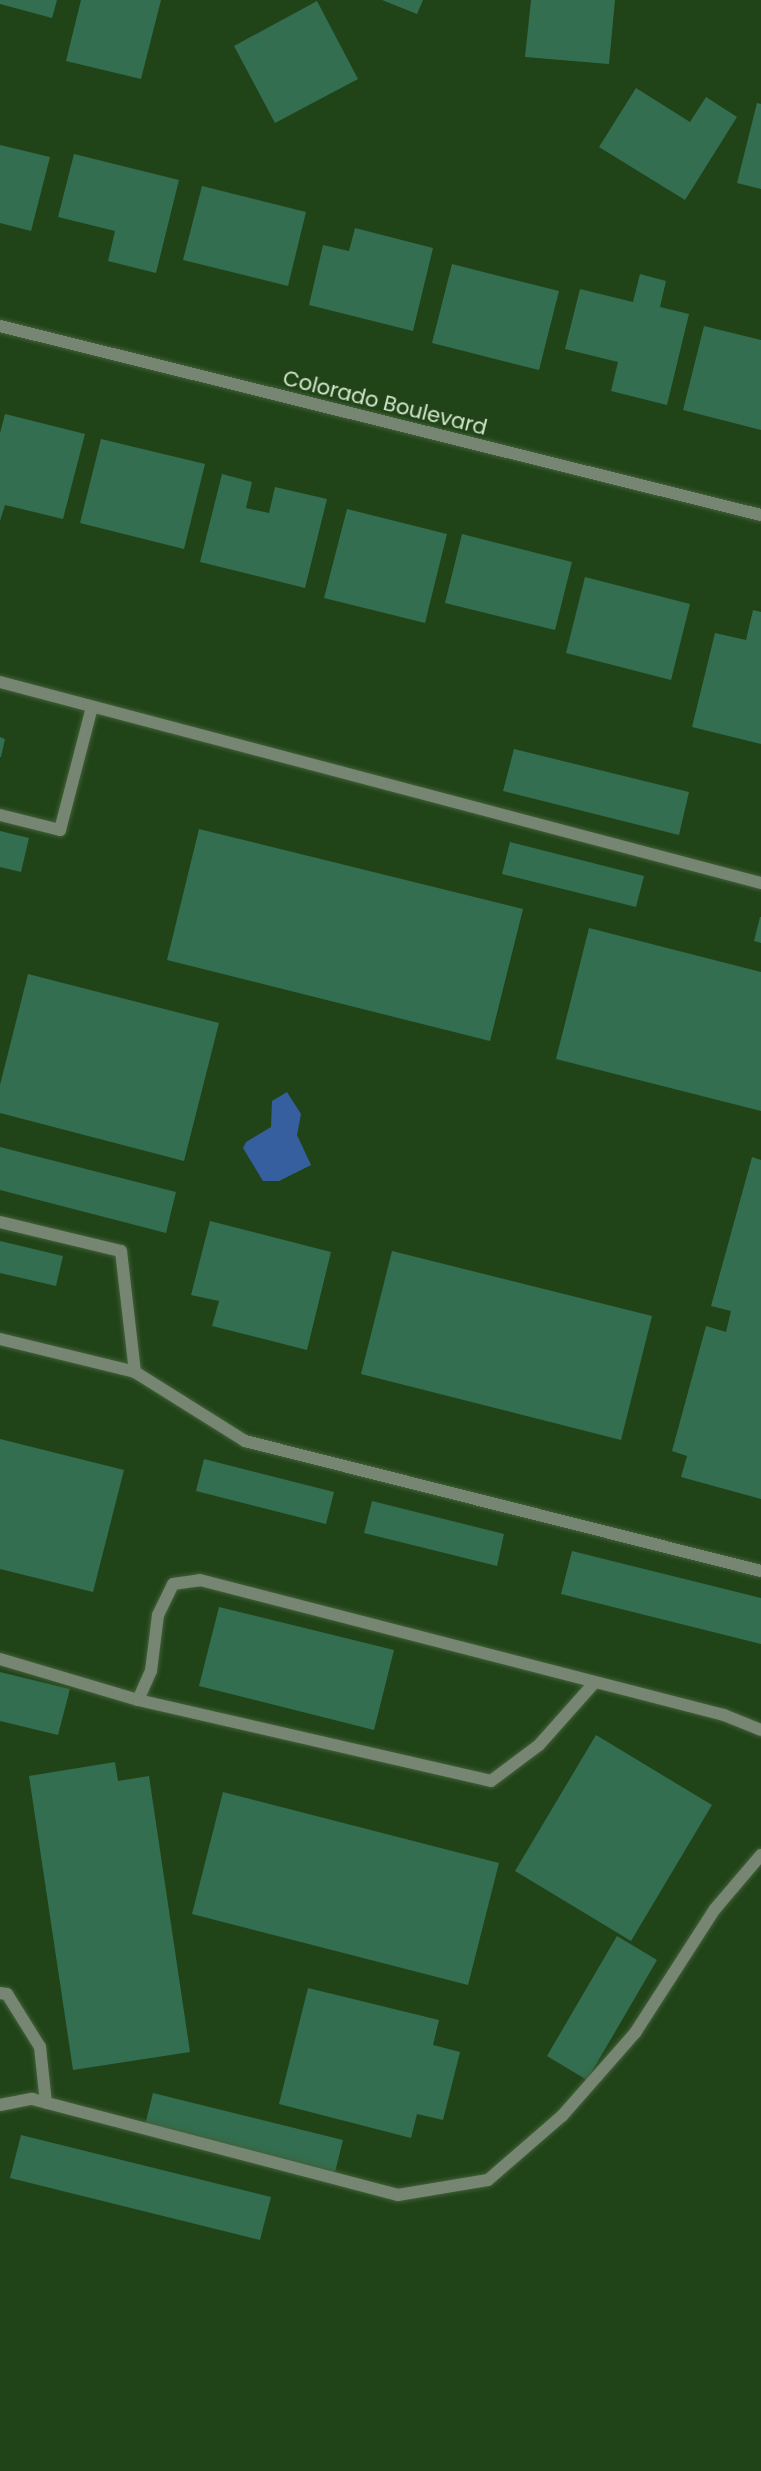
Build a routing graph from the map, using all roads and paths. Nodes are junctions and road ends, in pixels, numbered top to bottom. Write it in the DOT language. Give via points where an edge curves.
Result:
graph roads {
  1 [pos="0,326"];
  2 [pos="761,515"];
  3 [pos="0,682"];
  4 [pos="92,707"];
  5 [pos="0,815"];
  6 [pos="761,883"];
  7 [pos="0,1222"];
  8 [pos="0,1339"];
  9 [pos="135,1372"];
  10 [pos="761,1571"];
  11 [pos="0,1659"];
  12 [pos="594,1683"];
  13 [pos="138,1700"];
  14 [pos="761,1730"];
  15 [pos="761,1855"];
  16 [pos="0,1994"];
  17 [pos="46,2103"];
  18 [pos="0,2106"];
  1 -- 2 [label="street, Colorado Boulevard"];
  3 -- 4 [label="street"];
  4 -- 5 [label="street" via="60,830"];
  4 -- 6 [label="street"];
  7 -- 9 [label="street" via="121,1251"];
  8 -- 9 [label="street"];
  9 -- 10 [label="street" via="244,1441"];
  11 -- 13 [label="street"];
  12 -- 13 [label="street" via="539,1745 492,1781"];
  12 -- 13 [label="street" via="200,1580 173,1584 158,1615 151,1671"];
  12 -- 14 [label="street" via="724,1715"];
  15 -- 17 [label="street" via="715,1909 635,2033 562,2116 488,2180 399,2195"];
  16 -- 17 [label="street" via="7,1994 40,2047"];
  17 -- 18 [label="street" via="32,2099"];
}
